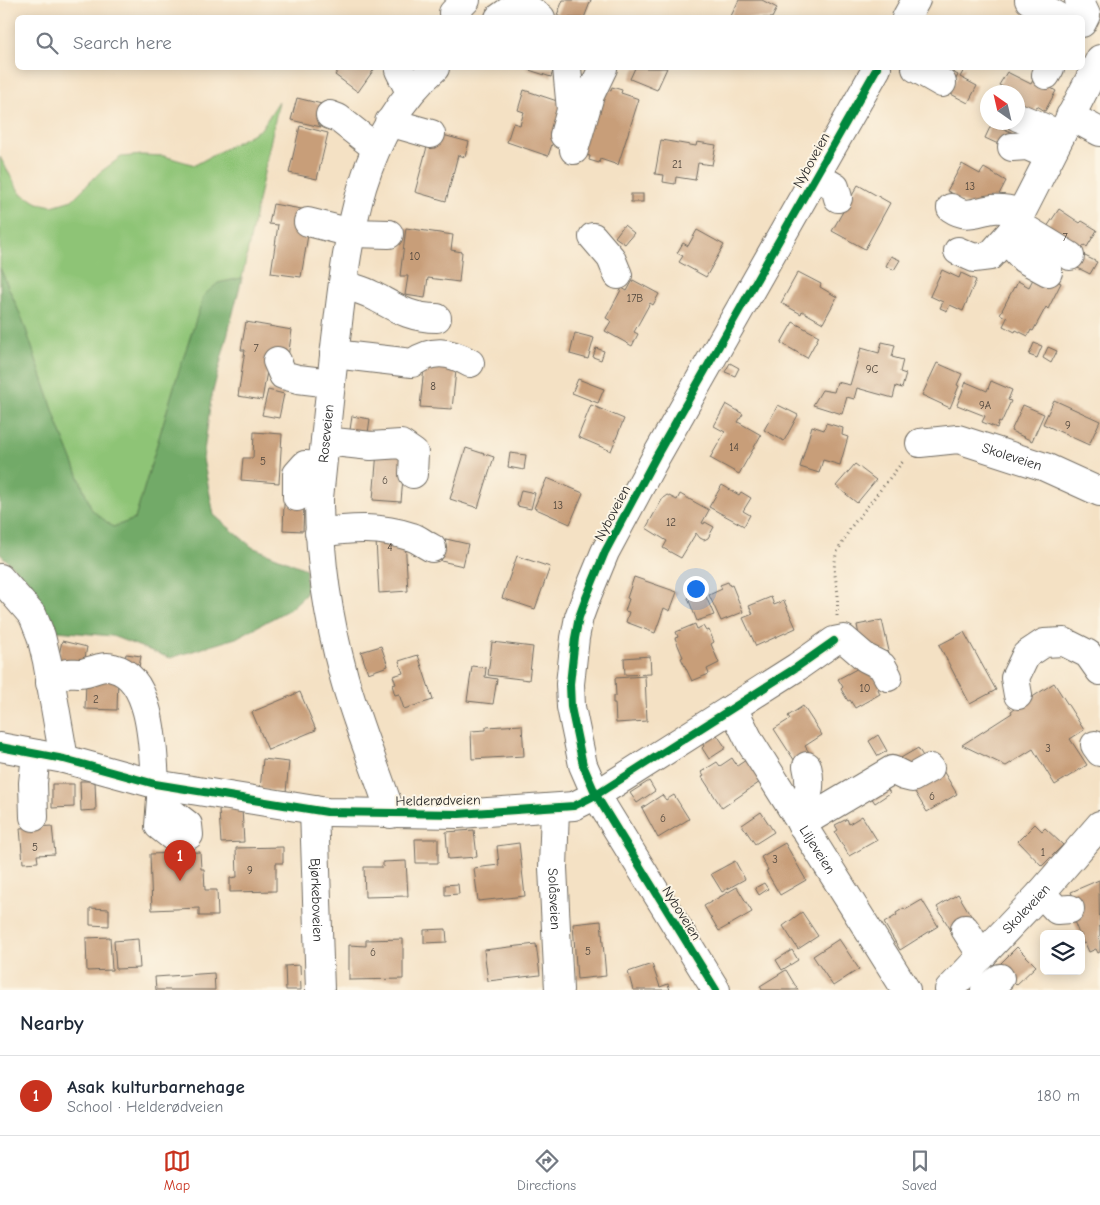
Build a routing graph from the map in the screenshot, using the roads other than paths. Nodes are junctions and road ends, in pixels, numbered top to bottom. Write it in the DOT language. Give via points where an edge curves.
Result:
graph roads {
  1 [pos="916,0"];
  2 [pos="1029,0"];
  3 [pos="1079,0"];
  4 [pos="908,15"];
  5 [pos="1056,15"];
  6 [pos="1085,17"];
  7 [pos="1085,31"];
  8 [pos="1100,39"];
  9 [pos="1100,59"];
  10 [pos="430,70"];
  11 [pos="567,70"];
  12 [pos="602,70"];
  13 [pos="876,70"];
  14 [pos="919,70"];
  15 [pos="405,80"];
  16 [pos="942,83"];
  17 [pos="330,115"];
  18 [pos="1025,121"];
  19 [pos="389,122"];
  20 [pos="1100,132"];
  21 [pos="431,134"];
  22 [pos="1060,136"];
  23 [pos="1012,147"];
  24 [pos="376,148"];
  25 [pos="816,176"];
  26 [pos="838,198"];
  27 [pos="951,208"];
  28 [pos="308,222"];
  29 [pos="1016,222"];
  30 [pos="352,233"];
  31 [pos="389,234"];
  32 [pos="593,237"];
  33 [pos="958,251"];
  34 [pos="1059,264"];
  35 [pos="618,275"];
  36 [pos="343,284"];
  37 [pos="437,318"];
  38 [pos="334,354"];
  39 [pos="277,361"];
  40 [pos="470,363"];
  41 [pos="331,383"];
  42 [pos="920,442"];
  43 [pos="324,453"];
  44 [pos="413,474"];
  45 [pos="1100,492"];
  46 [pos="297,497"];
  47 [pos="319,533"];
  48 [pos="432,548"];
  49 [pos="0,578"];
  50 [pos="1100,672"];
  51 [pos="888,677"];
  52 [pos="50,683"];
  53 [pos="1018,695"];
  54 [pos="733,708"];
  55 [pos="0,747"];
  56 [pos="36,754"];
  57 [pos="64,759"];
  58 [pos="807,766"];
  59 [pos="930,768"];
  60 [pos="159,789"];
  61 [pos="596,795"];
  62 [pos="866,802"];
  63 [pos="555,808"];
  64 [pos="314,810"];
  65 [pos="392,814"];
  66 [pos="34,817"];
  67 [pos="802,826"];
  68 [pos="1096,837"];
  69 [pos="1042,893"];
  70 [pos="1070,909"];
  71 [pos="964,929"];
  72 [pos="982,956"];
  73 [pos="320,990"];
  74 [pos="559,990"];
  75 [pos="716,990"];
  76 [pos="906,990"];
  77 [pos="949,990"];
  1 -- 4 [label="street"];
  2 -- 5 [label="street"];
  3 -- 6 [label="street"];
  7 -- 8 [label="street"];
  9 -- 22 [label="street"];
  10 -- 15 [label="street, Roseveien"];
  11 -- 12 [label="street" via="571,110 567,150"];
  13 -- 25 [label="street, Nyboveien"];
  14 -- 16 [label="street"];
  15 -- 19 [label="street, Roseveien"];
  17 -- 24 [label="street"];
  18 -- 22 [label="street"];
  19 -- 21 [label="street"];
  19 -- 24 [label="street, Roseveien"];
  20 -- 22 [label="street"];
  22 -- 23 [label="street"];
  22 -- 29 [label="street"];
  24 -- 30 [label="street, Roseveien" via="360,194"];
  25 -- 26 [label="street" via="835,187"];
  25 -- 61 [label="street, Nyboveien" via="657,455 605,552 582,611 575,638 571,707 583,765"];
  27 -- 29 [label="street" via="958,213 975,214 1006,209"];
  28 -- 30 [label="street"];
  29 -- 33 [label="street" via="990,256 974,258"];
  29 -- 34 [label="street"];
  30 -- 31 [label="street"];
  30 -- 36 [label="street, Roseveien"];
  32 -- 35 [label="street" via="611,258"];
  36 -- 37 [label="street" via="370,294 399,311"];
  36 -- 38 [label="street, Roseveien"];
  38 -- 40 [label="street" via="412,363 432,352 459,356"];
  38 -- 41 [label="street, Roseveien"];
  39 -- 41 [label="street" via="283,374"];
  41 -- 43 [label="street, Roseveien"];
  42 -- 45 [label="street, Skoleveien" via="958,439 1045,467"];
  43 -- 44 [label="street" via="401,444 414,453"];
  43 -- 46 [label="street" via="305,465 298,474"];
  43 -- 47 [label="street, Roseveien"];
  47 -- 48 [label="street" via="353,528 382,530 413,537"];
  47 -- 65 [label="street, Roseveien" via="331,625 344,678"];
  49 -- 52 [label="street" via="32,616 41,636"];
  50 -- 53 [label="street" via="1088,654 1064,642 1044,643 1026,655 1015,678"];
  51 -- 54 [label="street, Helderødveien" via="882,666 844,640 834,641"];
  52 -- 57 [label="street"];
  52 -- 60 [label="street" via="68,673 85,673 99,668 113,668 128,676 138,686 146,705"];
  54 -- 61 [label="street, Helderødveien"];
  54 -- 67 [label="street, Liljeveien"];
  55 -- 56 [label="street, Helderødveien"];
  56 -- 57 [label="street, Helderødveien"];
  56 -- 66 [label="street"];
  57 -- 60 [label="street, Helderødveien"];
  58 -- 67 [label="street" via="809,792"];
  59 -- 67 [label="street" via="912,778 892,770"];
  60 -- 64 [label="street, Helderødveien"];
  61 -- 63 [label="street, Helderødveien" via="574,806"];
  61 -- 75 [label="street, Nyboveien"];
  62 -- 67 [label="street"];
  63 -- 65 [label="street, Helderødveien"];
  63 -- 74 [label="street, Solåsveien" via="553,868"];
  64 -- 65 [label="street, Helderødveien"];
  64 -- 73 [label="street, Bjørkeboveien"];
  67 -- 76 [label="street, Liljeveien"];
  68 -- 69 [label="street, Skoleveien"];
  69 -- 70 [label="street" via="1057,910"];
  69 -- 72 [label="street, Skoleveien"];
  71 -- 72 [label="street"];
  72 -- 77 [label="street, Skoleveien"];
}
